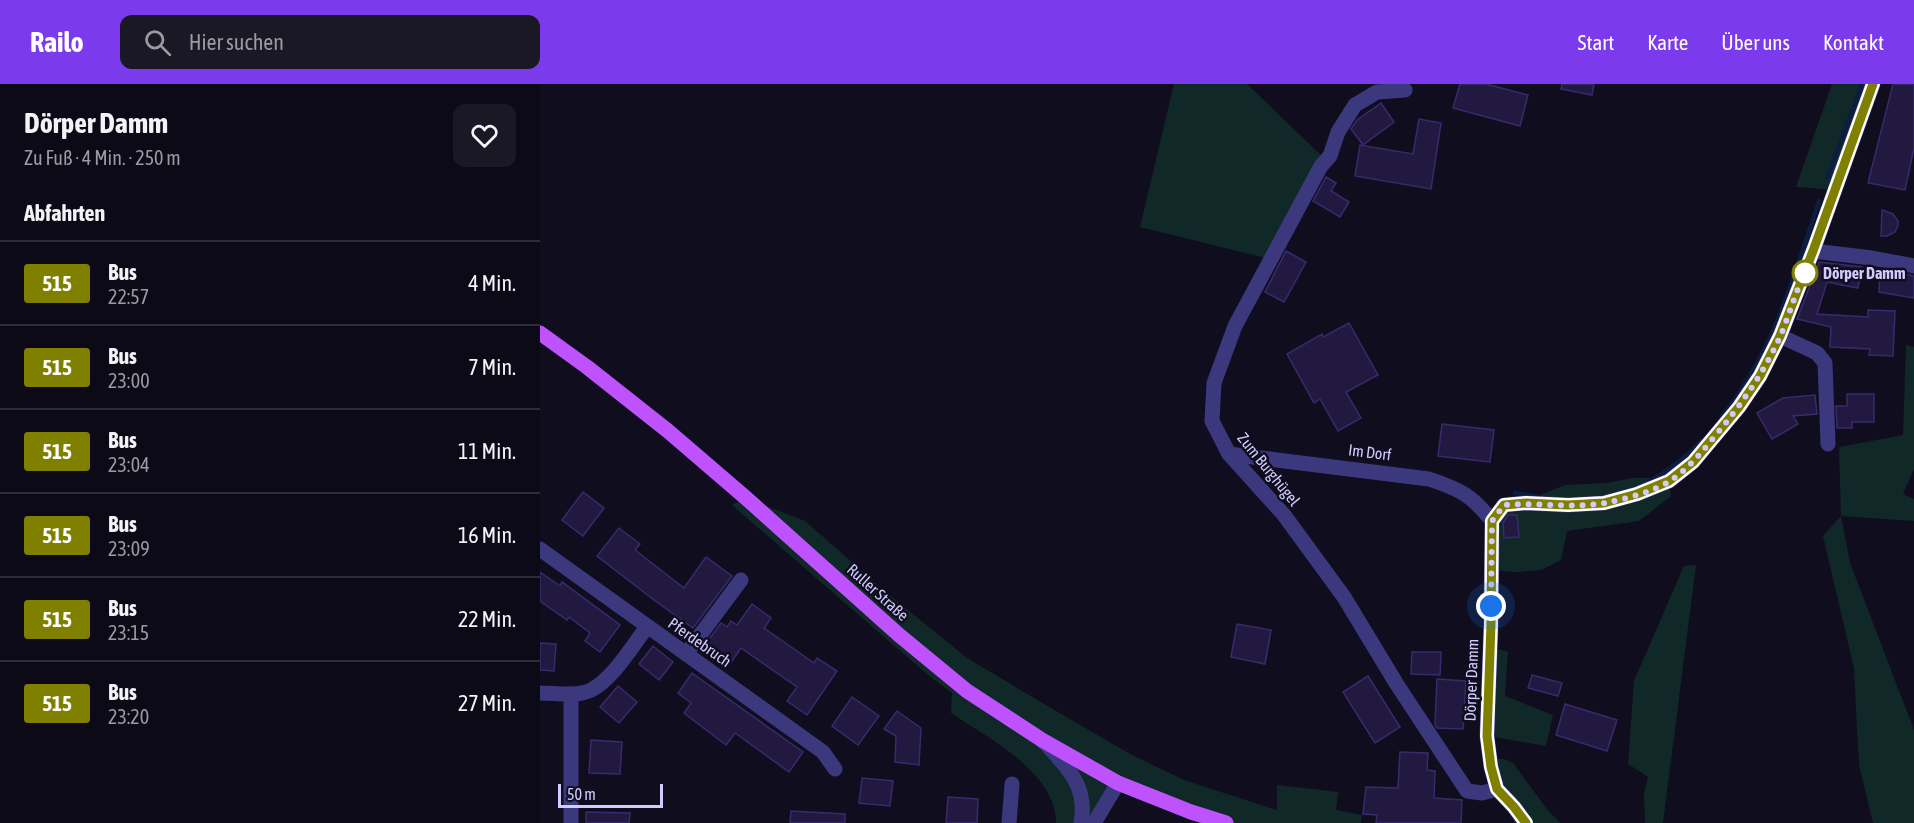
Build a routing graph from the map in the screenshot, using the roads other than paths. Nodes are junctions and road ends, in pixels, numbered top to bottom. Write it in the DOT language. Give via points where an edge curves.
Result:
graph roads {
  1 [pos="1873,84"];
  2 [pos="1405,90"];
  3 [pos="1813,251"];
  4 [pos="1914,266"];
  5 [pos="540,333"];
  6 [pos="1780,336"];
  7 [pos="1828,444"];
  8 [pos="1229,454"];
  9 [pos="1492,521"];
  10 [pos="540,549"];
  11 [pos="741,580"];
  12 [pos="647,627"];
  13 [pos="686,654"];
  14 [pos="540,693"];
  15 [pos="571,694"];
  16 [pos="1042,740"];
  17 [pos="835,769"];
  18 [pos="1118,783"];
  19 [pos="1012,784"];
  20 [pos="1497,789"];
  21 [pos="572,823"];
  22 [pos="1009,823"];
  23 [pos="1081,823"];
  24 [pos="1094,823"];
  25 [pos="1226,823"];
  26 [pos="1526,823"];
  1 -- 3 [label="street"];
  2 -- 8 [label="street, Zum Burghügel" via="1377,92 1355,105 1235,326 1214,383 1212,421"];
  3 -- 4 [label="street"];
  3 -- 6 [label="street"];
  5 -- 16 [label="main road, Ruller Straße" via="668,432 967,690"];
  6 -- 7 [label="street" via="1817,353 1825,363"];
  6 -- 9 [label="street" via="1739,407 1693,462 1669,481 1604,503 1504,505"];
  8 -- 9 [label="street, Im Dorf" via="1429,479 1469,495"];
  8 -- 20 [label="street, Zum Burghügel" via="1315,556 1467,791"];
  9 -- 20 [label="street, Dörper Damm" via="1487,736"];
  10 -- 12 [label="street, Pferdebruch"];
  11 -- 13 [label="street"];
  12 -- 13 [label="street, Pferdebruch"];
  12 -- 15 [label="street" via="607,678 590,690"];
  13 -- 17 [label="street, Pferdebruch" via="823,752"];
  14 -- 15 [label="street"];
  15 -- 21 [label="street"];
  16 -- 18 [label="main road, Ruller Straße"];
  16 -- 23 [label="street" via="1072,774 1079,788"];
  18 -- 24 [label="street"];
  18 -- 25 [label="main road, Ruller Straße"];
  19 -- 22 [label="street"];
  20 -- 26 [label="street, Dörper Damm"];
}
